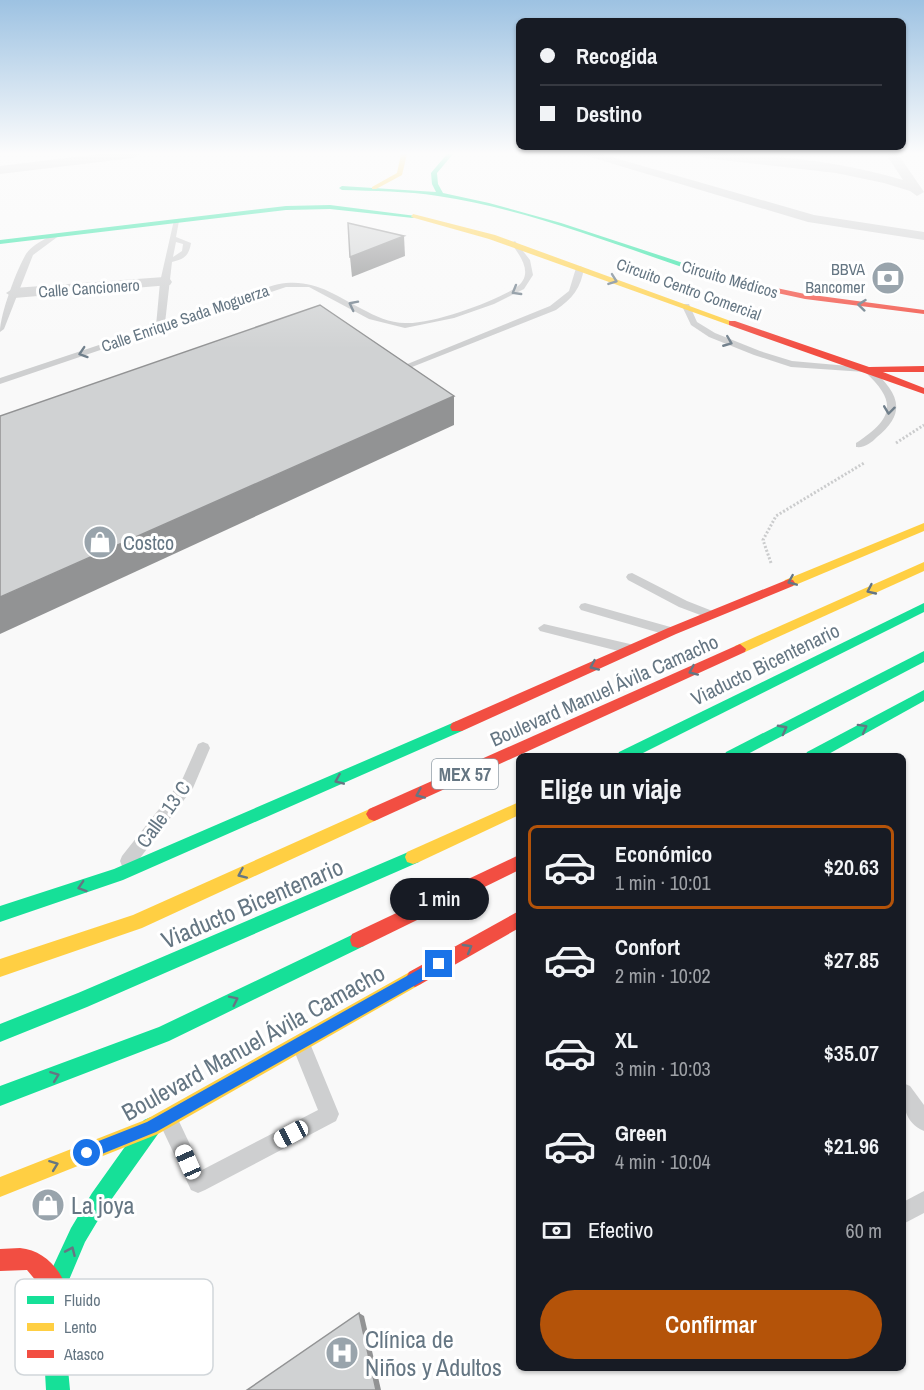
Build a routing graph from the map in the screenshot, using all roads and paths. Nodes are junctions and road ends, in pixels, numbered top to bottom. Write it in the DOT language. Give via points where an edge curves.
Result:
graph roads {
  1 [pos="196,219"];
  2 [pos="429,219"];
  3 [pos="540,219"];
  4 [pos="817,219"];
  5 [pos="176,221"];
  6 [pos="553,223"];
  7 [pos="22,225"];
  8 [pos="0,228"];
  9 [pos="924,229"];
  10 [pos="904,232"];
  11 [pos="56,235"];
  12 [pos="924,236"];
  13 [pos="172,238"];
  14 [pos="0,242"];
  15 [pos="515,243"];
  16 [pos="924,247"];
  17 [pos="631,248"];
  18 [pos="585,258"];
  19 [pos="168,261"];
  20 [pos="164,282"];
  21 [pos="14,294"];
  22 [pos="813,300"];
  23 [pos="686,306"];
  24 [pos="788,310"];
  25 [pos="923,311"];
  26 [pos="160,328"];
  27 [pos="782,328"];
  28 [pos="0,329"];
  29 [pos="802,348"];
  30 [pos="408,365"];
  31 [pos="924,369"];
  32 [pos="868,370"];
  33 [pos="0,381"];
  34 [pos="924,392"];
  35 [pos="924,425"];
  36 [pos="860,445"];
  37 [pos="887,448"];
  38 [pos="868,460"];
  39 [pos="924,527"];
  40 [pos="771,564"];
  41 [pos="924,566"];
  42 [pos="632,577"];
  43 [pos="585,607"];
  44 [pos="924,608"];
  45 [pos="711,615"];
  46 [pos="544,628"];
  47 [pos="672,632"];
  48 [pos="632,649"];
  49 [pos="924,656"];
  50 [pos="924,695"];
  51 [pos="203,748"];
  52 [pos="630,753"];
  53 [pos="737,753"];
  54 [pos="818,753"];
  55 [pos="516,809"];
  56 [pos="516,863"];
  57 [pos="117,875"];
  58 [pos="0,914"];
  59 [pos="516,921"];
  60 [pos="0,968"];
  61 [pos="0,1033"];
  62 [pos="300,1043"];
  63 [pos="0,1096"];
  64 [pos="906,1096"];
  65 [pos="924,1121"];
  66 [pos="159,1123"];
  67 [pos="0,1186"];
  68 [pos="924,1201"];
  69 [pos="906,1212"];
  70 [pos="0,1260"];
  71 [pos="50,1279"];
  72 [pos="58,1279"];
  73 [pos="57,1375"];
  74 [pos="58,1390"];
  1 -- 5 [label="main road, Circuito Centro Comercial"];
  2 -- 15 [label="main road, Circuito Centro Comercial"];
  3 -- 6 [label="main road, Circuito Médicos"];
  4 -- 10 [label="street"];
  5 -- 11 [label="main road, Circuito Centro Comercial"];
  5 -- 13 [label="lane"];
  6 -- 15 [label="main road" via="558,232 549,239"];
  6 -- 17 [label="main road, Circuito Médicos"];
  7 -- 8 [label="main road"];
  9 -- 10 [label="street"];
  10 -- 12 [label="street"];
  10 -- 16 [label="street"];
  11 -- 14 [label="main road, Circuito Centro Comercial"];
  11 -- 21 [label="lane" via="30,254"];
  13 -- 19 [label="lane"];
  13 -- 19 [label="lane" via="186,243 186,252"];
  15 -- 18 [label="main road, Circuito Centro Comercial"];
  15 -- 26 [label="lane, Calle Enrique Sada Moguerza, one-way" via="528,260 527,284 496,300 427,323 393,324 320,289 298,285 273,287"];
  17 -- 18 [label="main road"];
  17 -- 22 [label="main road, Circuito Médicos" via="747,286"];
  18 -- 23 [label="main road, Circuito Centro Comercial, one-way"];
  18 -- 30 [label="lane" via="576,289 553,308"];
  19 -- 20 [label="lane"];
  20 -- 21 [label="street, Calle Cancionero"];
  20 -- 26 [label="lane"];
  21 -- 28 [label="lane"];
  22 -- 24 [label="main road"];
  25 -- 22 [label="main road, Circuito Médicos, one-way"];
  23 -- 29 [label="main road, Circuito Centro Comercial"];
  23 -- 32 [label="lane, one-way" via="694,323 712,335 757,353 790,364"];
  26 -- 33 [label="lane, Calle Enrique Sada Moguerza, one-way"];
  27 -- 29 [label="main road"];
  29 -- 32 [label="main road, Circuito Centro Comercial"];
  31 -- 32 [label="main road"];
  32 -- 34 [label="main road, Circuito Centro Comercial"];
  32 -- 36 [label="lane, one-way" via="888,390 892,406 885,426"];
  35 -- 37 [label="path"];
  38 -- 40 [label="path" via="776,516 763,540"];
  39 -- 45 [label="main road, Boulevard Manuel Ávila Camacho, one-way"];
  41 -- 60 [label="main road, Boulevard Manuel Ávila Camacho / MEX 57, one-way" via="136,922"];
  42 -- 45 [label="lane"];
  43 -- 47 [label="lane"];
  44 -- 52 [label="main road, Viaducto Bicentenario"];
  45 -- 47 [label="main road, Boulevard Manuel Ávila Camacho"];
  46 -- 48 [label="lane"];
  47 -- 48 [label="main road, Boulevard Manuel Ávila Camacho"];
  48 -- 57 [label="main road, Boulevard Manuel Ávila Camacho, one-way"];
  53 -- 49 [label="main road, one-way"];
  54 -- 50 [label="main road, one-way"];
  51 -- 57 [label="lane, Calle 13 C" via="188,784"];
  55 -- 61 [label="main road, Viaducto Bicentenario"];
  63 -- 56 [label="main road, Boulevard Manuel Ávila Camacho, one-way" via="163,1035"];
  57 -- 58 [label="main road, Boulevard Manuel Ávila Camacho, one-way"];
  62 -- 59 [label="main road, Boulevard Manuel Ávila Camacho, one-way"];
  62 -- 66 [label="main road, Boulevard Manuel Ávila Camacho"];
  62 -- 66 [label="lane" via="329,1113 198,1183"];
  64 -- 65 [label="lane"];
  67 -- 66 [label="main road, Boulevard Manuel Ávila Camacho, one-way"];
  72 -- 66 [label="main road, one-way" via="99,1200"];
  68 -- 69 [label="lane"];
  70 -- 71 [label="main road" via="25,1257 41,1267"];
  73 -- 74 [label="main road"];
}
